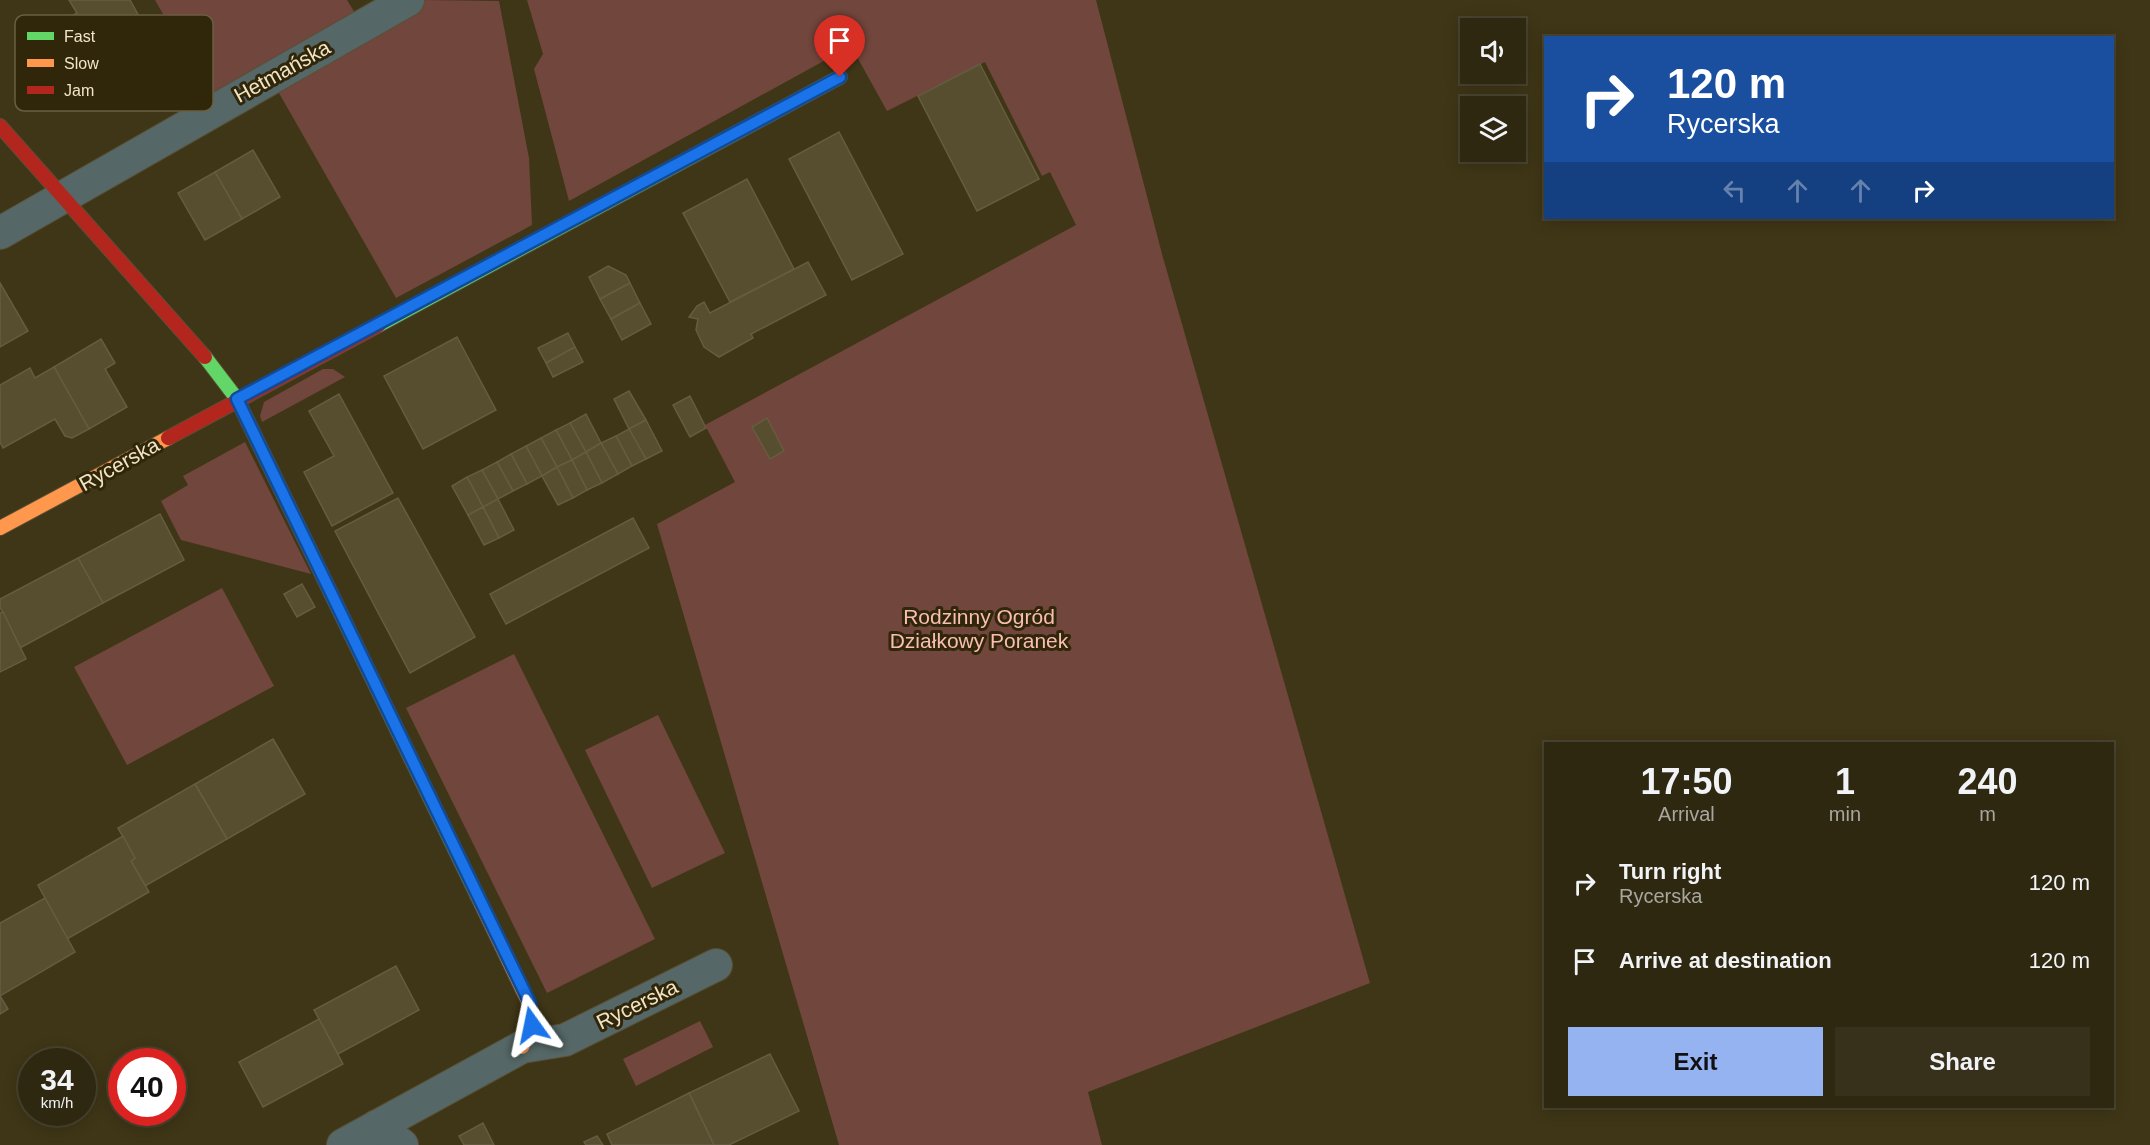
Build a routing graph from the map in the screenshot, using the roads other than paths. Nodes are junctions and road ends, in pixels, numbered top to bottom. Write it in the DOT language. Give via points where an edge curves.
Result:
graph roads {
  1 [pos="408,0"];
  2 [pos="840,77"];
  3 [pos="213,110"];
  4 [pos="212,111"];
  5 [pos="0,126"];
  6 [pos="62,196"];
  7 [pos="0,233"];
  8 [pos="237,399"];
  9 [pos="0,528"];
  10 [pos="716,964"];
  11 [pos="522,1047"];
  12 [pos="377,1126"];
  13 [pos="343,1145"];
  14 [pos="402,1145"];
  1 -- 3 [label="street, Hetmańska"];
  2 -- 8 [label="street, Rycerska"];
  4 -- 6 [label="street, Hetmańska"];
  5 -- 6 [label="street"];
  6 -- 7 [label="street, Hetmańska"];
  6 -- 8 [label="street" via="207,359"];
  8 -- 9 [label="street, Rycerska"];
  8 -- 11 [label="street" via="530,1003 532,1025"];
  10 -- 11 [label="street, Rycerska" via="565,1040"];
  11 -- 12 [label="street, Rycerska"];
  12 -- 13 [label="street, Rycerska"];
  12 -- 14 [label="street"];
}
